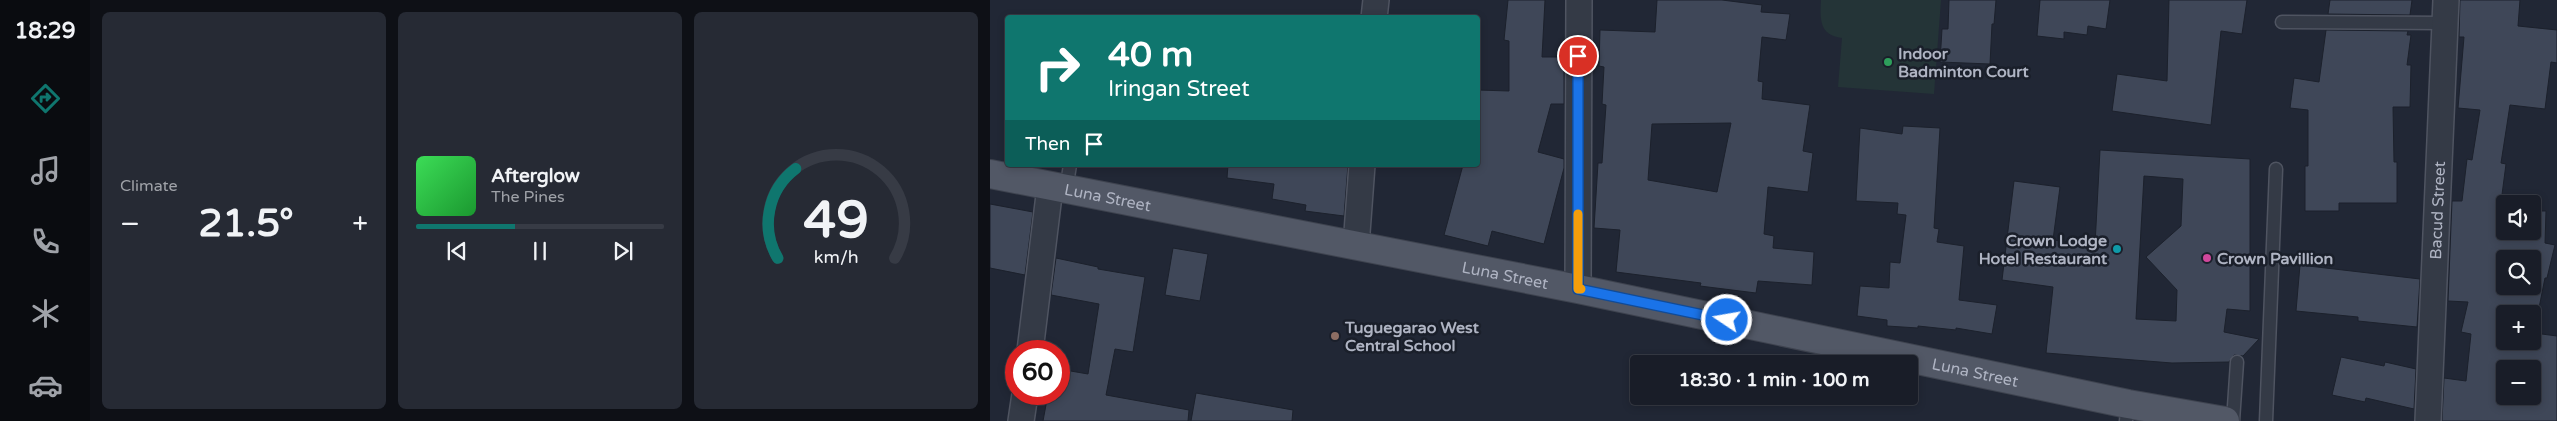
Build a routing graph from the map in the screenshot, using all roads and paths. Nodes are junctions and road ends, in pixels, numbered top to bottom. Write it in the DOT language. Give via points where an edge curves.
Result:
graph roads {
  1 [pos="1376,0"];
  2 [pos="1579,0"];
  3 [pos="2445,12"];
  4 [pos="1374,15"];
  5 [pos="2282,22"];
  6 [pos="1362,167"];
  7 [pos="2276,169"];
  8 [pos="990,174"];
  9 [pos="1062,181"];
  10 [pos="1356,246"];
  11 [pos="1578,289"];
  12 [pos="1032,340"];
  13 [pos="2237,362"];
  14 [pos="1024,405"];
  15 [pos="2127,412"];
  16 [pos="1022,421"];
  17 [pos="2225,421"];
  18 [pos="2233,421"];
  19 [pos="2266,421"];
  20 [pos="2428,421"];
  1 -- 4 [label="street"];
  2 -- 11 [label="street"];
  3 -- 5 [label="lane"];
  3 -- 20 [label="street, Bacud Street"];
  6 -- 10 [label="street"];
  7 -- 19 [label="lane"];
  8 -- 9 [label="main road, Luna Street"];
  9 -- 10 [label="main road, Luna Street"];
  9 -- 12 [label="street"];
  10 -- 11 [label="main road, Luna Street"];
  11 -- 15 [label="main road, Luna Street"];
  13 -- 18 [label="lane"];
  14 -- 16 [label="street"];
  15 -- 17 [label="main road, Luna Street"];
}
